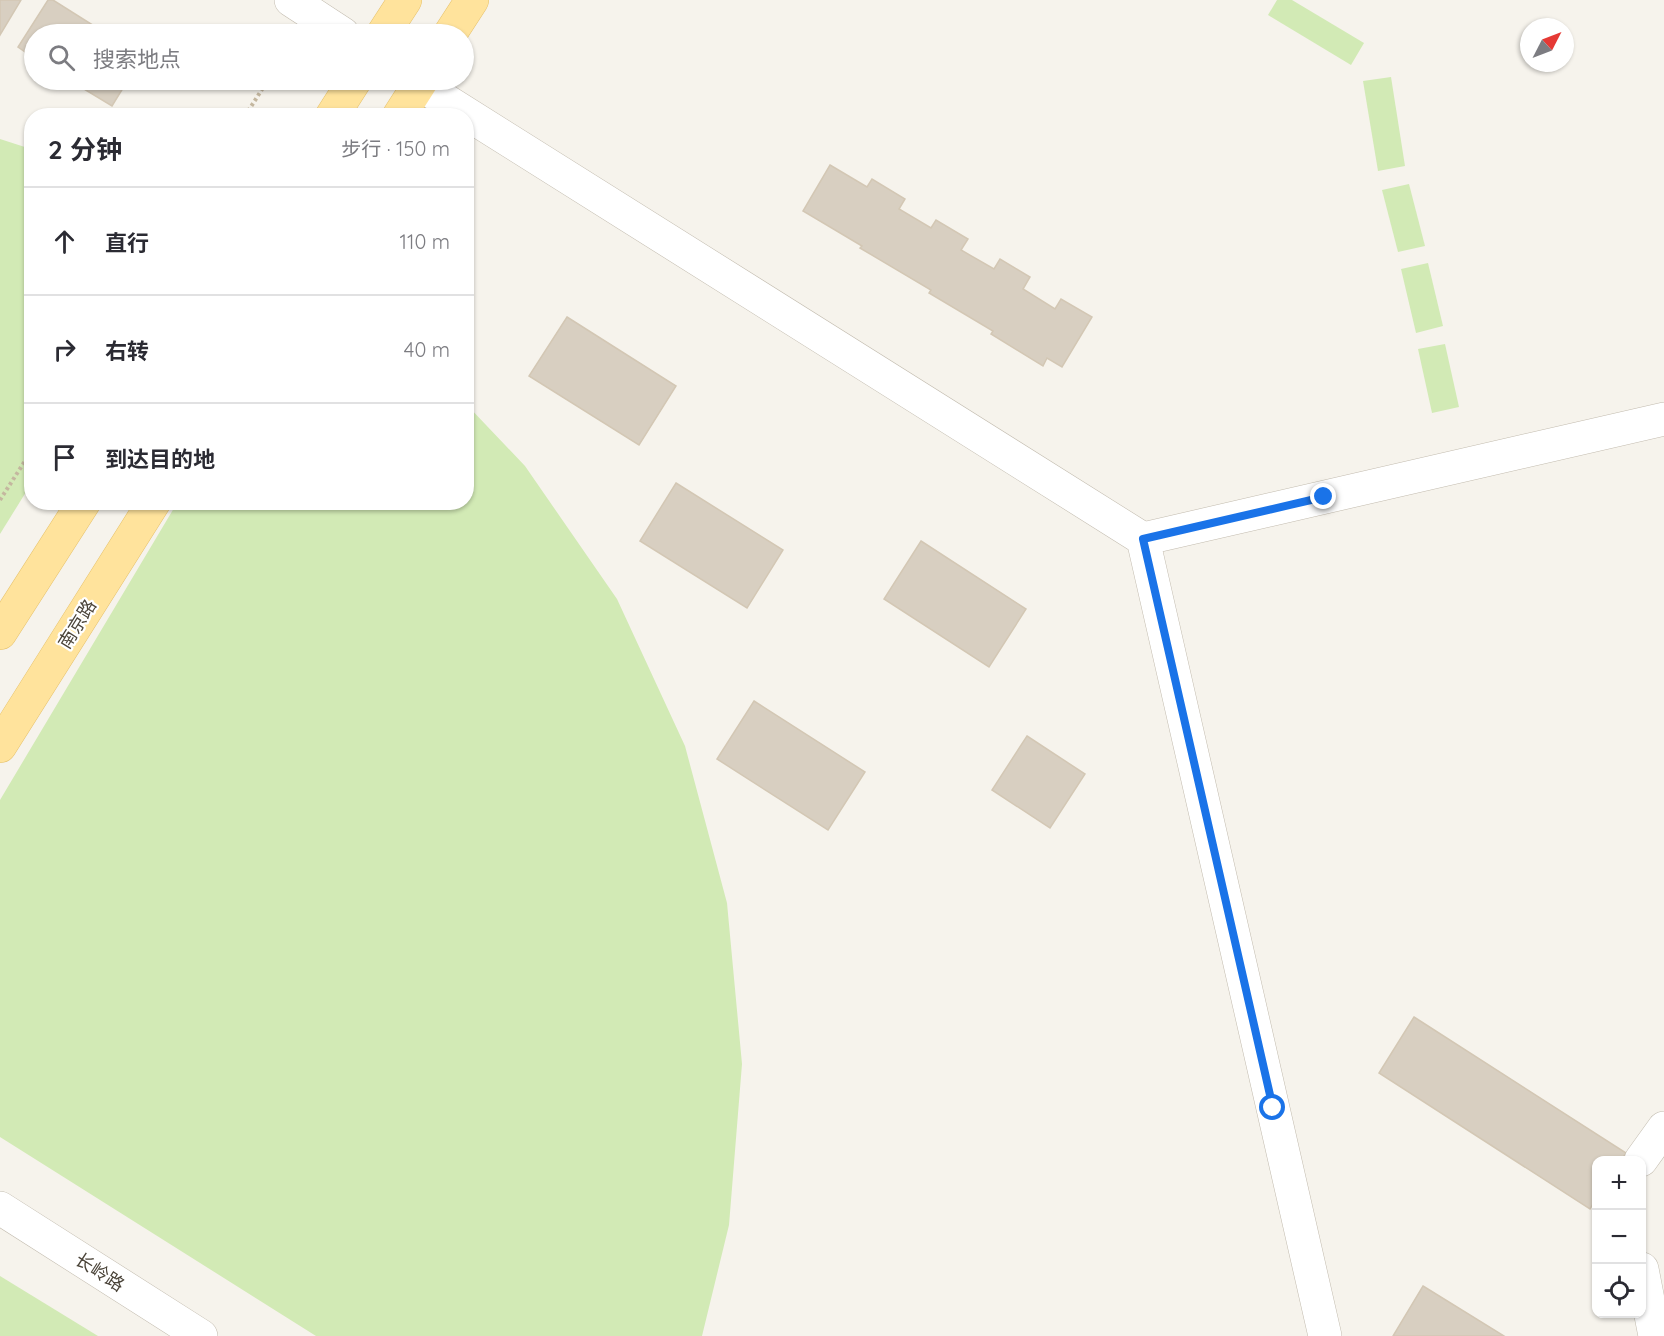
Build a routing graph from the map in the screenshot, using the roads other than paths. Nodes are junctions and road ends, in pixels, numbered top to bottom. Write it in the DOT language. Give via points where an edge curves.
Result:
graph roads {
  1 [pos="291,0"];
  2 [pos="405,0"];
  3 [pos="472,0"];
  4 [pos="328,24"];
  5 [pos="389,24"];
  6 [pos="456,24"];
  7 [pos="349,90"];
  8 [pos="413,90"];
  9 [pos="432,90"];
  10 [pos="337,108"];
  11 [pos="403,108"];
  12 [pos="461,108"];
  13 [pos="474,116"];
  14 [pos="1664,419"];
  15 [pos="79,510"];
  16 [pos="149,510"];
  17 [pos="1143,539"];
  18 [pos="0,633"];
  19 [pos="0,746"];
  20 [pos="1664,1128"];
  21 [pos="1644,1156"];
  22 [pos="0,1208"];
  23 [pos="1646,1293"];
  24 [pos="201,1336"];
  25 [pos="1325,1336"];
  26 [pos="1655,1336"];
  1 -- 4 [label="street"];
  2 -- 5 [label="main road"];
  3 -- 6 [label="main road"];
  7 -- 10 [label="main road"];
  8 -- 11 [label="main road"];
  9 -- 12 [label="street"];
  13 -- 17 [label="street"];
  14 -- 17 [label="street"];
  15 -- 18 [label="main road"];
  16 -- 19 [label="main road, 南京路"];
  17 -- 25 [label="street"];
  20 -- 21 [label="street"];
  22 -- 24 [label="street, 长岭路"];
  23 -- 26 [label="street"];
}
